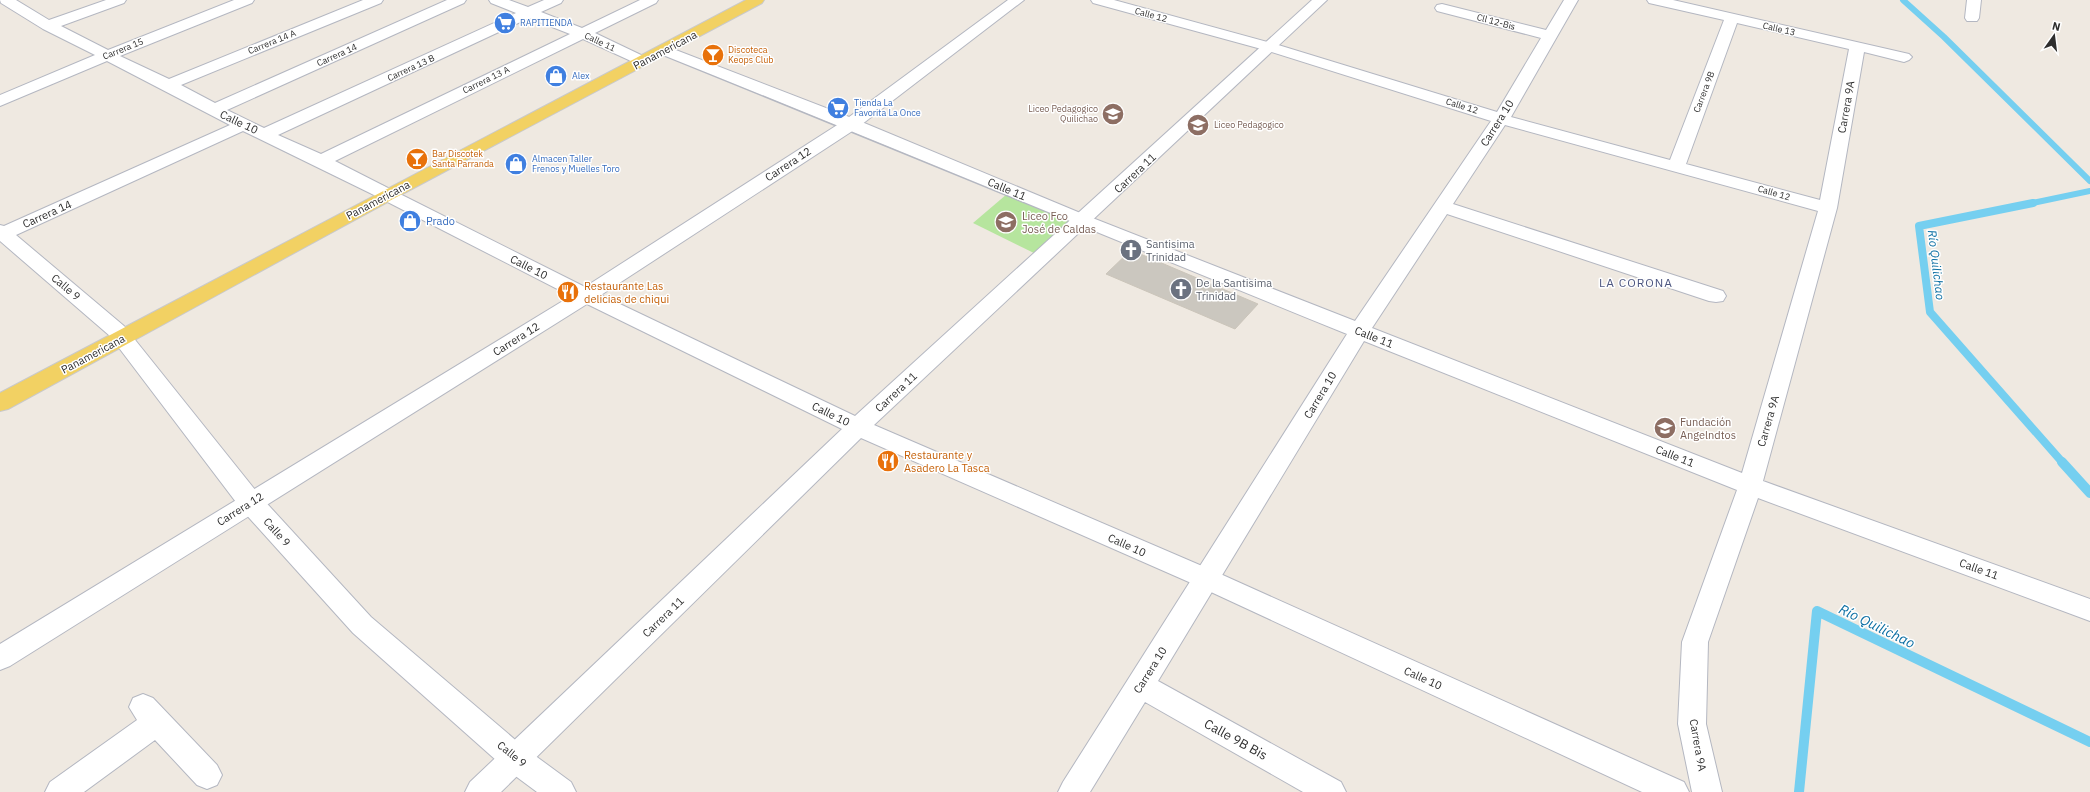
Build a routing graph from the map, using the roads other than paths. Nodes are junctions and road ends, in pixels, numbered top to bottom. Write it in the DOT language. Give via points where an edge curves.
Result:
graph roads {
  1 [pos="6,0"];
  2 [pos="119,0"];
  3 [pos="247,0"];
  4 [pos="376,0"];
  5 [pos="459,0"];
  6 [pos="496,0"];
  7 [pos="556,0"];
  8 [pos="651,0"];
  9 [pos="745,0"];
  10 [pos="757,0"];
  11 [pos="1018,0"];
  12 [pos="1098,0"];
  13 [pos="1320,0"];
  14 [pos="1571,0"];
  15 [pos="1654,0"];
  16 [pos="1974,0"];
  17 [pos="1442,8"];
  18 [pos="530,13"];
  19 [pos="1732,18"];
  20 [pos="1972,18"];
  21 [pos="48,26"];
  22 [pos="582,33"];
  23 [pos="1550,36"];
  24 [pos="1270,47"];
  25 [pos="1857,48"];
  26 [pos="663,50"];
  27 [pos="106,56"];
  28 [pos="636,58"];
  29 [pos="1904,58"];
  30 [pos="168,85"];
  31 [pos="0,101"];
  32 [pos="214,110"];
  33 [pos="1501,118"];
  34 [pos="851,124"];
  35 [pos="243,125"];
  36 [pos="266,134"];
  37 [pos="321,160"];
  38 [pos="1676,166"];
  39 [pos="382,192"];
  40 [pos="1443,207"];
  41 [pos="1828,208"];
  42 [pos="1083,221"];
  43 [pos="2,233"];
  44 [pos="586,296"];
  45 [pos="1716,296"];
  46 [pos="1359,332"];
  47 [pos="120,335"];
  48 [pos="0,392"];
  49 [pos="0,403"];
  50 [pos="858,427"];
  51 [pos="1750,486"];
  52 [pos="251,503"];
  53 [pos="1207,579"];
  54 [pos="2090,610"];
  55 [pos="0,658"];
  56 [pos="1140,686"];
  57 [pos="516,759"];
  58 [pos="207,775"];
  59 [pos="60,792"];
  60 [pos="480,792"];
  61 [pos="561,792"];
  62 [pos="1073,792"];
  63 [pos="1331,792"];
  64 [pos="1674,792"];
  65 [pos="1707,792"];
  1 -- 21 [label="street, Calle 10"];
  2 -- 21 [label="street"];
  3 -- 27 [label="street, Carrera 15"];
  4 -- 30 [label="street, Carrera 14 A"];
  5 -- 32 [label="street, Carrera 14"];
  6 -- 18 [label="street, Calle 11"];
  7 -- 18 [label="street, Carrera 13 B"];
  8 -- 22 [label="street, Carrera 13 A"];
  9 -- 28 [label="main road, Panamericana"];
  10 -- 26 [label="main road, Panamericana"];
  11 -- 34 [label="street, Carrera 12"];
  12 -- 24 [label="street, Calle 12"];
  13 -- 24 [label="street, Carrera 11"];
  14 -- 23 [label="street, Carrera 10"];
  15 -- 19 [label="street, Calle 13"];
  16 -- 20 [label="street"];
  17 -- 23 [label="street, Cll 12-Bis"];
  18 -- 22 [label="street, Calle 11"];
  18 -- 36 [label="street, Carrera 13 B"];
  19 -- 25 [label="street, Calle 13"];
  19 -- 38 [label="street, Carrera 9B"];
  21 -- 27 [label="street, Calle 10"];
  22 -- 28 [label="street, Calle 11"];
  22 -- 37 [label="street, Carrera 13 A"];
  23 -- 33 [label="street, Carrera 10"];
  24 -- 33 [label="street, Calle 12"];
  24 -- 42 [label="street, Carrera 11"];
  25 -- 29 [label="street, Calle 13"];
  25 -- 41 [label="street, Carrera 9A"];
  26 -- 34 [label="street, Calle 11"];
  26 -- 39 [label="main road, Panamericana"];
  27 -- 30 [label="street, Calle 10"];
  27 -- 31 [label="street, Carrera 15"];
  28 -- 39 [label="main road, Panamericana"];
  30 -- 32 [label="street, Calle 10"];
  32 -- 35 [label="street, Calle 10"];
  33 -- 38 [label="street, Calle 12"];
  33 -- 40 [label="street, Carrera 10"];
  34 -- 42 [label="street, Calle 11"];
  34 -- 44 [label="street, Carrera 12"];
  35 -- 36 [label="street, Calle 10"];
  35 -- 43 [label="street, Carrera 14"];
  36 -- 37 [label="street, Calle 10"];
  37 -- 39 [label="street, Calle 10"];
  38 -- 41 [label="street, Calle 12"];
  39 -- 44 [label="street, Calle 10"];
  39 -- 47 [label="main road, Panamericana"];
  40 -- 45 [label="street"];
  40 -- 46 [label="street, Carrera 10"];
  41 -- 51 [label="street, Carrera 9A"];
  42 -- 46 [label="street, Calle 11"];
  42 -- 50 [label="street, Carrera 11"];
  43 -- 47 [label="street, Calle 9"];
  44 -- 50 [label="street, Calle 10"];
  44 -- 52 [label="street, Carrera 12"];
  46 -- 51 [label="street, Calle 11"];
  46 -- 53 [label="street, Carrera 10"];
  47 -- 48 [label="main road, Panamericana"];
  47 -- 49 [label="main road, Panamericana"];
  47 -- 52 [label="street, Calle 9"];
  50 -- 53 [label="street, Calle 10"];
  50 -- 57 [label="street, Carrera 11"];
  51 -- 54 [label="street, Calle 11"];
  51 -- 65 [label="street, Carrera 9A" via="1695,642 1692,724"];
  52 -- 55 [label="street, Carrera 12"];
  52 -- 57 [label="street, Calle 9" via="362,625"];
  53 -- 56 [label="street, Carrera 10"];
  53 -- 64 [label="street, Calle 10"];
  56 -- 62 [label="street, Carrera 10"];
  56 -- 63 [label="street, Calle 9B Bis"];
  57 -- 60 [label="street, Carrera 11"];
  57 -- 61 [label="street, Calle 9"];
  58 -- 59 [label="street" via="151,714"];
}
